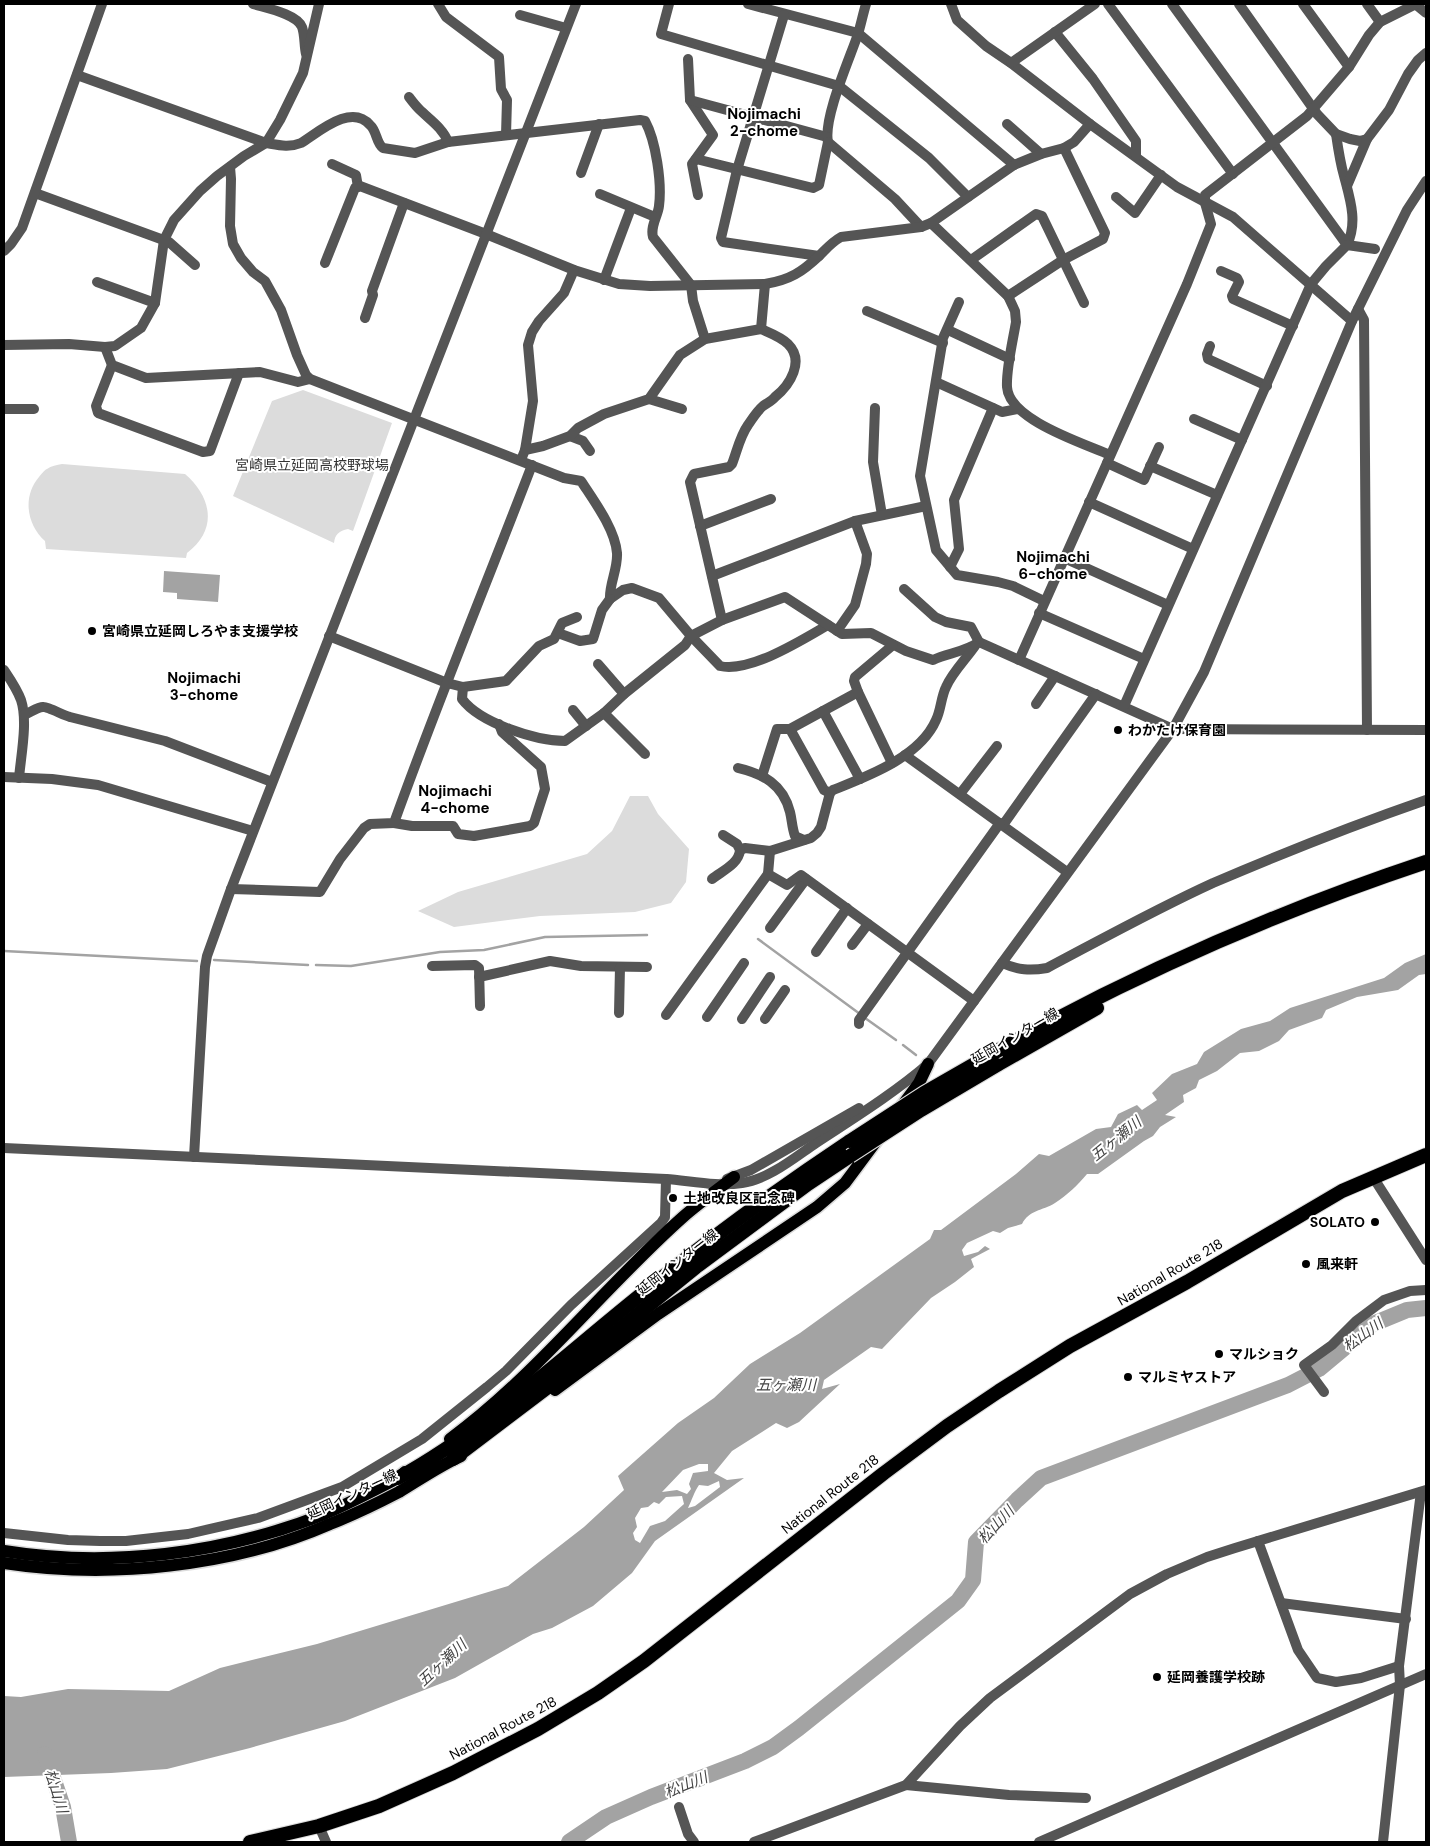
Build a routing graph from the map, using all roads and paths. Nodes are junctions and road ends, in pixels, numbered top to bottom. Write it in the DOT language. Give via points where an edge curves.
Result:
graph roads {
  1 [pos="102,4"];
  2 [pos="253,4"];
  3 [pos="311,4"];
  4 [pos="319,4"];
  5 [pos="438,4"];
  6 [pos="576,4"];
  7 [pos="669,4"];
  8 [pos="748,4"];
  9 [pos="866,4"];
  10 [pos="950,4"];
  11 [pos="1095,4"];
  12 [pos="1108,4"];
  13 [pos="1172,4"];
  14 [pos="1239,4"];
  15 [pos="1303,4"];
  16 [pos="1367,4"];
  17 [pos="1416,4"];
  18 [pos="1426,13"];
  19 [pos="784,14"];
  20 [pos="520,15"];
  21 [pos="1380,22"];
  22 [pos="314,28"];
  23 [pos="566,28"];
  24 [pos="1055,32"];
  25 [pos="858,33"];
  26 [pos="1426,53"];
  27 [pos="688,59"];
  28 [pos="307,60"];
  29 [pos="1011,63"];
  30 [pos="769,64"];
  31 [pos="1348,67"];
  32 [pos="77,75"];
  33 [pos="839,86"];
  34 [pos="409,97"];
  35 [pos="690,100"];
  36 [pos="1313,108"];
  37 [pos="753,118"];
  38 [pos="599,124"];
  39 [pos="1007,124"];
  40 [pos="1090,124"];
  41 [pos="526,133"];
  42 [pos="1336,134"];
  43 [pos="506,135"];
  44 [pos="827,139"];
  45 [pos="1367,139"];
  46 [pos="448,142"];
  47 [pos="1274,142"];
  48 [pos="266,143"];
  49 [pos="1064,148"];
  50 [pos="1041,154"];
  51 [pos="1136,156"];
  52 [pos="696,158"];
  53 [pos="332,164"];
  54 [pos="1014,165"];
  55 [pos="230,167"];
  56 [pos="737,170"];
  57 [pos="581,173"];
  58 [pos="1233,174"];
  59 [pos="1161,175"];
  60 [pos="1426,181"];
  61 [pos="1347,186"];
  62 [pos="358,187"];
  63 [pos="35,193"];
  64 [pos="600,194"];
  65 [pos="698,196"];
  66 [pos="968,197"];
  67 [pos="1116,197"];
  68 [pos="404,203"];
  69 [pos="1205,203"];
  70 [pos="631,208"];
  71 [pos="656,217"];
  72 [pos="931,223"];
  73 [pos="921,227"];
  74 [pos="486,234"];
  75 [pos="164,240"];
  76 [pos="1347,245"];
  77 [pos="1375,250"];
  78 [pos="4,251"];
  79 [pos="819,256"];
  80 [pos="971,260"];
  81 [pos="1063,260"];
  82 [pos="325,263"];
  83 [pos="196,265"];
  84 [pos="574,270"];
  85 [pos="1221,271"];
  86 [pos="604,280"];
  87 [pos="97,282"];
  88 [pos="765,284"];
  89 [pos="1311,284"];
  90 [pos="691,285"];
  91 [pos="1008,296"];
  92 [pos="155,302"];
  93 [pos="959,302"];
  94 [pos="1084,303"];
  95 [pos="1358,309"];
  96 [pos="867,311"];
  97 [pos="365,318"];
  98 [pos="1352,320"];
  99 [pos="1293,326"];
  100 [pos="761,329"];
  101 [pos="948,330"];
  102 [pos="705,339"];
  103 [pos="943,343"];
  104 [pos="4,346"];
  105 [pos="1210,346"];
  106 [pos="105,347"];
  107 [pos="1010,359"];
  108 [pos="112,365"];
  109 [pos="239,373"];
  110 [pos="310,378"];
  111 [pos="936,382"];
  112 [pos="1267,386"];
  113 [pos="649,399"];
  114 [pos="875,408"];
  115 [pos="993,408"];
  116 [pos="34,409"];
  117 [pos="682,409"];
  118 [pos="1018,409"];
  119 [pos="4,410"];
  120 [pos="1194,419"];
  121 [pos="413,420"];
  122 [pos="570,436"];
  123 [pos="1242,440"];
  124 [pos="1158,447"];
  125 [pos="525,450"];
  126 [pos="590,451"];
  127 [pos="1108,459"];
  128 [pos="522,460"];
  129 [pos="532,465"];
  130 [pos="1150,466"];
  131 [pos="1218,495"];
  132 [pos="771,499"];
  133 [pos="1089,502"];
  134 [pos="926,506"];
  135 [pos="882,515"];
  136 [pos="855,521"];
  137 [pos="700,526"];
  138 [pos="1193,549"];
  139 [pos="1064,558"];
  140 [pos="950,568"];
  141 [pos="712,576"];
  142 [pos="904,589"];
  143 [pos="610,599"];
  144 [pos="1044,601"];
  145 [pos="1168,605"];
  146 [pos="1039,613"];
  147 [pos="577,617"];
  148 [pos="722,620"];
  149 [pos="832,628"];
  150 [pos="558,633"];
  151 [pos="329,636"];
  152 [pos="691,636"];
  153 [pos="979,642"];
  154 [pos="893,644"];
  155 [pos="1144,659"];
  156 [pos="1019,660"];
  157 [pos="598,664"];
  158 [pos="4,670"];
  159 [pos="1055,676"];
  160 [pos="447,683"];
  161 [pos="462,687"];
  162 [pos="858,692"];
  163 [pos="624,694"];
  164 [pos="1096,694"];
  165 [pos="1036,704"];
  166 [pos="1124,706"];
  167 [pos="573,710"];
  168 [pos="823,711"];
  169 [pos="604,713"];
  170 [pos="24,715"];
  171 [pos="499,724"];
  172 [pos="586,726"];
  173 [pos="790,729"];
  174 [pos="1173,729"];
  175 [pos="1367,730"];
  176 [pos="1426,730"];
  177 [pos="997,746"];
  178 [pos="645,754"];
  179 [pos="905,755"];
  180 [pos="892,762"];
  181 [pos="738,768"];
  182 [pos="762,776"];
  183 [pos="4,777"];
  184 [pos="19,778"];
  185 [pos="860,779"];
  186 [pos="272,782"];
  187 [pos="830,793"];
  188 [pos="960,794"];
  189 [pos="1426,800"];
  190 [pos="394,823"];
  191 [pos="1001,824"];
  192 [pos="253,831"];
  193 [pos="723,835"];
  194 [pos="804,840"];
  195 [pos="740,850"];
  196 [pos="770,851"];
  197 [pos="1426,862"];
  198 [pos="1068,872"];
  199 [pos="768,874"];
  200 [pos="712,878"];
  201 [pos="806,879"];
  202 [pos="230,889"];
  203 [pos="1351,890"];
  204 [pos="847,908"];
  205 [pos="868,924"];
  206 [pos="770,928"];
  207 [pos="852,945"];
  208 [pos="816,952"];
  209 [pos="908,953"];
  210 [pos="744,963"];
  211 [pos="1002,963"];
  212 [pos="432,966"];
  213 [pos="620,966"];
  214 [pos="647,967"];
  215 [pos="479,977"];
  216 [pos="770,977"];
  217 [pos="785,990"];
  218 [pos="974,1001"];
  219 [pos="480,1006"];
  220 [pos="619,1013"];
  221 [pos="666,1015"];
  222 [pos="707,1017"];
  223 [pos="742,1018"];
  224 [pos="765,1019"];
  225 [pos="859,1024"];
  226 [pos="928,1064"];
  227 [pos="4,1148"];
  228 [pos="1426,1155"];
  229 [pos="194,1157"];
  230 [pos="1373,1177"];
  231 [pos="666,1179"];
  232 [pos="730,1181"];
  233 [pos="1426,1260"];
  234 [pos="1426,1290"];
  235 [pos="1324,1392"];
  236 [pos="453,1459"];
  237 [pos="398,1478"];
  238 [pos="1424,1491"];
  239 [pos="4,1533"];
  240 [pos="1258,1541"];
  241 [pos="4,1551"];
  242 [pos="4,1563"];
  243 [pos="1281,1603"];
  244 [pos="1406,1619"];
  245 [pos="1399,1666"];
  246 [pos="1426,1674"];
  247 [pos="1400,1685"];
  248 [pos="906,1784"];
  249 [pos="1086,1798"];
  250 [pos="679,1807"];
  251 [pos="319,1826"];
  252 [pos="250,1842"];
  253 [pos="326,1842"];
  254 [pos="694,1842"];
  255 [pos="754,1842"];
  256 [pos="1039,1842"];
  257 [pos="1383,1842"];
  1 -- 32 [label="street"];
  2 -- 28 [label="street" via="298,20 303,28"];
  3 -- 22 [label="street"];
  4 -- 22 [label="street"];
  5 -- 43 [label="street" via="446,17 499,57 501,88 506,100"];
  6 -- 23 [label="street"];
  7 -- 30 [label="street" via="661,34"];
  8 -- 19 [label="street"];
  9 -- 25 [label="street"];
  10 -- 29 [label="street" via="957,20"];
  11 -- 24 [label="street"];
  12 -- 58 [label="street"];
  13 -- 47 [label="street"];
  14 -- 36 [label="street"];
  15 -- 31 [label="street"];
  16 -- 21 [label="street"];
  17 -- 18 [label="street"];
  17 -- 21 [label="street"];
  19 -- 25 [label="street"];
  19 -- 30 [label="street"];
  20 -- 23 [label="street"];
  21 -- 31 [label="street"];
  22 -- 28 [label="street"];
  23 -- 41 [label="street"];
  24 -- 29 [label="street"];
  24 -- 51 [label="street" via="1136,141"];
  25 -- 33 [label="street"];
  25 -- 54 [label="street"];
  26 -- 45 [label="street" via="1408,74"];
  27 -- 35 [label="street"];
  28 -- 48 [label="street"];
  29 -- 40 [label="street"];
  30 -- 33 [label="street"];
  30 -- 37 [label="street"];
  31 -- 36 [label="street"];
  32 -- 48 [label="street"];
  32 -- 63 [label="street"];
  33 -- 44 [label="street"];
  33 -- 66 [label="street" via="929,158"];
  34 -- 46 [label="street"];
  35 -- 37 [label="street"];
  35 -- 52 [label="street" via="714,135"];
  36 -- 42 [label="street"];
  36 -- 47 [label="street"];
  37 -- 44 [label="street"];
  37 -- 56 [label="street"];
  38 -- 41 [label="street"];
  38 -- 57 [label="street"];
  38 -- 71 [label="street" via="645,121 657,163 659,206"];
  39 -- 50 [label="street"];
  40 -- 49 [label="street"];
  40 -- 51 [label="street"];
  41 -- 43 [label="street"];
  41 -- 74 [label="street"];
  42 -- 45 [label="street" via="1360,141"];
  42 -- 61 [label="street"];
  43 -- 46 [label="street"];
  44 -- 56 [label="street" via="819,185 813,188"];
  44 -- 73 [label="street" via="895,199"];
  45 -- 61 [label="street"];
  46 -- 48 [label="street" via="415,153 383,148 370,125 362,118 349,116 294,146"];
  47 -- 58 [label="street"];
  47 -- 76 [label="street"];
  48 -- 55 [label="street"];
  49 -- 50 [label="street"];
  49 -- 81 [label="street" via="1105,233 1103,239"];
  50 -- 54 [label="street"];
  51 -- 59 [label="street"];
  52 -- 56 [label="street"];
  52 -- 65 [label="street" via="692,164"];
  53 -- 62 [label="street" via="356,175"];
  54 -- 66 [label="street"];
  55 -- 75 [label="street" via="200,191 174,220"];
  55 -- 110 [label="street" via="233,244 253,272 265,281"];
  56 -- 79 [label="street" via="721,238 723,242"];
  58 -- 69 [label="street" via="1205,195"];
  59 -- 67 [label="street" via="1135,212"];
  59 -- 69 [label="street"];
  60 -- 95 [label="street" via="1407,210"];
  61 -- 76 [label="street" via="1353,212"];
  62 -- 68 [label="street"];
  62 -- 82 [label="street"];
  63 -- 75 [label="street"];
  63 -- 78 [label="street" via="22,228"];
  64 -- 70 [label="street"];
  66 -- 72 [label="street"];
  68 -- 74 [label="street"];
  68 -- 97 [label="street"];
  69 -- 89 [label="street" via="1233,217"];
  69 -- 127 [label="street" via="1211,224"];
  70 -- 71 [label="street"];
  70 -- 86 [label="street"];
  71 -- 90 [label="street" via="653,236"];
  72 -- 73 [label="street"];
  72 -- 80 [label="street"];
  73 -- 79 [label="street" via="841,237"];
  74 -- 84 [label="street"];
  74 -- 121 [label="street"];
  75 -- 83 [label="street"];
  75 -- 92 [label="street"];
  76 -- 77 [label="street"];
  76 -- 89 [label="street"];
  79 -- 88 [label="street" via="795,276"];
  80 -- 81 [label="street" via="1036,214 1042,216"];
  80 -- 91 [label="street"];
  81 -- 91 [label="street"];
  81 -- 94 [label="street"];
  84 -- 86 [label="street"];
  84 -- 125 [label="street" via="564,293 539,321 528,345 533,400"];
  85 -- 99 [label="street" via="1239,282 1233,299"];
  86 -- 90 [label="street" via="635,286"];
  87 -- 92 [label="street"];
  88 -- 90 [label="street"];
  88 -- 100 [label="street"];
  89 -- 98 [label="street"];
  89 -- 99 [label="street"];
  90 -- 102 [label="street"];
  91 -- 107 [label="street" via="1016,322"];
  92 -- 106 [label="street" via="142,328 115,346"];
  93 -- 101 [label="street"];
  95 -- 98 [label="street"];
  95 -- 175 [label="street" via="1364,320"];
  96 -- 103 [label="street"];
  98 -- 174 [label="street" via="1204,672"];
  99 -- 112 [label="street"];
  100 -- 102 [label="street"];
  100 -- 137 [label="street" via="787,343 795,352 793,376 748,424 729,467 694,474 690,482"];
  101 -- 103 [label="street"];
  101 -- 107 [label="street"];
  102 -- 113 [label="street" via="680,355"];
  103 -- 111 [label="street"];
  104 -- 106 [label="street" via="69,344"];
  105 -- 112 [label="street" via="1208,359"];
  106 -- 108 [label="street"];
  107 -- 118 [label="street" via="1007,387"];
  108 -- 109 [label="street" via="146,378"];
  108 -- 109 [label="street" via="96,406 98,413 203,452 210,451"];
  109 -- 110 [label="street" via="260,372 298,382"];
  110 -- 121 [label="street"];
  111 -- 115 [label="street"];
  111 -- 134 [label="street" via="920,476"];
  112 -- 123 [label="street"];
  113 -- 117 [label="street"];
  113 -- 122 [label="street" via="604,414"];
  114 -- 135 [label="street" via="873,462"];
  115 -- 118 [label="street" via="1002,412"];
  115 -- 140 [label="street" via="954,500 960,548"];
  116 -- 119 [label="street"];
  118 -- 127 [label="street" via="1035,422"];
  120 -- 123 [label="street"];
  121 -- 128 [label="street"];
  121 -- 151 [label="street"];
  122 -- 125 [label="street"];
  122 -- 126 [label="street" via="583,442"];
  123 -- 131 [label="street"];
  124 -- 130 [label="street"];
  125 -- 128 [label="street"];
  127 -- 130 [label="street" via="1144,480"];
  127 -- 133 [label="street"];
  128 -- 129 [label="street"];
  129 -- 143 [label="street" via="581,481 614,536 617,553"];
  129 -- 160 [label="street"];
  130 -- 131 [label="street"];
  131 -- 138 [label="street"];
  132 -- 137 [label="street"];
  133 -- 138 [label="street"];
  133 -- 139 [label="street"];
  134 -- 135 [label="street"];
  134 -- 140 [label="street" via="936,550"];
  135 -- 136 [label="street"];
  136 -- 141 [label="street"];
  136 -- 149 [label="street" via="867,554 866,564 855,605"];
  137 -- 141 [label="street"];
  138 -- 145 [label="street"];
  139 -- 144 [label="street"];
  139 -- 145 [label="street"];
  140 -- 144 [label="street" via="957,575 1013,586"];
  141 -- 148 [label="street"];
  142 -- 153 [label="street" via="935,617 971,627"];
  143 -- 150 [label="street" via="602,610 593,638 580,641"];
  143 -- 152 [label="street" via="632,588 659,598"];
  144 -- 146 [label="street"];
  145 -- 155 [label="street"];
  146 -- 155 [label="street"];
  146 -- 156 [label="street"];
  147 -- 150 [label="street" via="562,623"];
  148 -- 149 [label="street" via="785,597"];
  148 -- 152 [label="street"];
  149 -- 152 [label="street" via="787,649 734,667 720,666"];
  149 -- 154 [label="street" via="842,634 871,633"];
  150 -- 161 [label="street" via="554,639 539,646 506,681"];
  151 -- 160 [label="street"];
  151 -- 186 [label="street"];
  152 -- 163 [label="street" via="685,645"];
  153 -- 154 [label="street" via="969,649 933,660"];
  153 -- 156 [label="street"];
  153 -- 179 [label="street" via="946,685 936,720"];
  154 -- 162 [label="street" via="855,677"];
  155 -- 166 [label="street"];
  156 -- 159 [label="street"];
  157 -- 163 [label="street"];
  158 -- 170 [label="street" via="22,701"];
  159 -- 164 [label="street"];
  159 -- 165 [label="street"];
  160 -- 161 [label="street"];
  160 -- 190 [label="street" via="425,734"];
  161 -- 171 [label="street" via="462,699 466,705"];
  162 -- 168 [label="street"];
  162 -- 180 [label="street"];
  163 -- 169 [label="street"];
  164 -- 166 [label="street"];
  164 -- 191 [label="street"];
  166 -- 174 [label="street"];
  167 -- 172 [label="street"];
  168 -- 173 [label="street"];
  168 -- 185 [label="street"];
  169 -- 172 [label="street"];
  169 -- 178 [label="street"];
  170 -- 184 [label="street"];
  170 -- 186 [label="street" via="47,707 58,714 165,741"];
  171 -- 172 [label="street" via="531,737 556,741 565,741"];
  171 -- 190 [label="street" via="502,732 541,767 545,790 534,823 474,836 458,834 453,826"];
  173 -- 182 [label="street" via="777,730"];
  173 -- 187 [label="street" via="824,790"];
  174 -- 175 [label="street"];
  174 -- 198 [label="street"];
  175 -- 176 [label="street"];
  177 -- 188 [label="street"];
  179 -- 180 [label="street"];
  179 -- 188 [label="street"];
  180 -- 185 [label="street"];
  181 -- 182 [label="street"];
  182 -- 194 [label="street" via="786,800 795,836"];
  183 -- 184 [label="street"];
  184 -- 192 [label="street" via="98,785"];
  185 -- 187 [label="street"];
  186 -- 192 [label="street"];
  187 -- 194 [label="street" via="821,827"];
  188 -- 191 [label="street"];
  189 -- 211 [label="street" via="1213,884 1047,968 1033,971"];
  190 -- 202 [label="street" via="370,824 364,828 320,892"];
  191 -- 198 [label="street"];
  191 -- 209 [label="street"];
  192 -- 202 [label="street"];
  193 -- 195 [label="street" via="737,844"];
  194 -- 196 [label="street"];
  195 -- 196 [label="street"];
  195 -- 200 [label="street" via="736,861"];
  196 -- 199 [label="street"];
  197 -- 203 [label="highway, 延岡インター線"];
  198 -- 211 [label="street"];
  199 -- 201 [label="street" via="787,885 800,875"];
  199 -- 221 [label="street"];
  201 -- 204 [label="street"];
  201 -- 206 [label="street"];
  202 -- 229 [label="street" via="206,962"];
  203 -- 236 [label="highway, 延岡インター線, bridge" via="1117,997 921,1110 808,1184 696,1267 552,1384"];
  203 -- 237 [label="highway, 延岡インター線, bridge" via="1167,965 1060,1016 924,1093 766,1199 664,1276 476,1428"];
  204 -- 205 [label="street"];
  204 -- 208 [label="street"];
  205 -- 207 [label="street"];
  205 -- 209 [label="street"];
  209 -- 218 [label="street"];
  209 -- 225 [label="street"];
  210 -- 222 [label="street"];
  211 -- 218 [label="street"];
  212 -- 215 [label="street" via="475,965 479,968"];
  213 -- 214 [label="street"];
  213 -- 215 [label="street" via="550,962"];
  213 -- 220 [label="street"];
  215 -- 219 [label="street"];
  216 -- 223 [label="street"];
  217 -- 224 [label="street"];
  218 -- 226 [label="street"];
  226 -- 232 [label="street" via="875,1105 787,1162 744,1183"];
  226 -- 236 [label="main road" via="919,1083 845,1183 833,1194 658,1314 474,1449"];
  227 -- 229 [label="street"];
  228 -- 230 [label="highway, National Route 218"];
  229 -- 231 [label="street"];
  230 -- 233 [label="street"];
  230 -- 251 [label="highway, National Route 218" via="1342,1191 1070,1346 999,1391 892,1467 591,1698 453,1773 380,1806"];
  231 -- 232 [label="street"];
  231 -- 239 [label="street" via="665,1217 661,1223 571,1305 506,1371 422,1439 342,1487 258,1518 188,1534 100,1541"];
  232 -- 237 [label="main road" via="684,1217 510,1389"];
  234 -- 235 [label="street" via="1410,1291 1384,1300 1305,1366"];
  236 -- 242 [label="main road, 延岡インター線" via="397,1492 337,1521 252,1550 208,1560 126,1569 52,1568"];
  237 -- 241 [label="main road, 延岡インター線" via="322,1515 248,1539 206,1548 167,1554 90,1557"];
  238 -- 240 [label="street"];
  238 -- 244 [label="street"];
  240 -- 243 [label="street"];
  240 -- 248 [label="street" via="1199,1560 1130,1594 990,1698"];
  243 -- 244 [label="street"];
  243 -- 245 [label="street" via="1298,1650 1317,1678 1336,1682"];
  244 -- 245 [label="street"];
  245 -- 247 [label="street"];
  246 -- 247 [label="street"];
  247 -- 256 [label="street"];
  247 -- 257 [label="street"];
  248 -- 249 [label="street" via="1009,1795"];
  248 -- 255 [label="street"];
  250 -- 254 [label="street"];
  251 -- 252 [label="highway, National Route 218"];
  251 -- 253 [label="street"];
}
